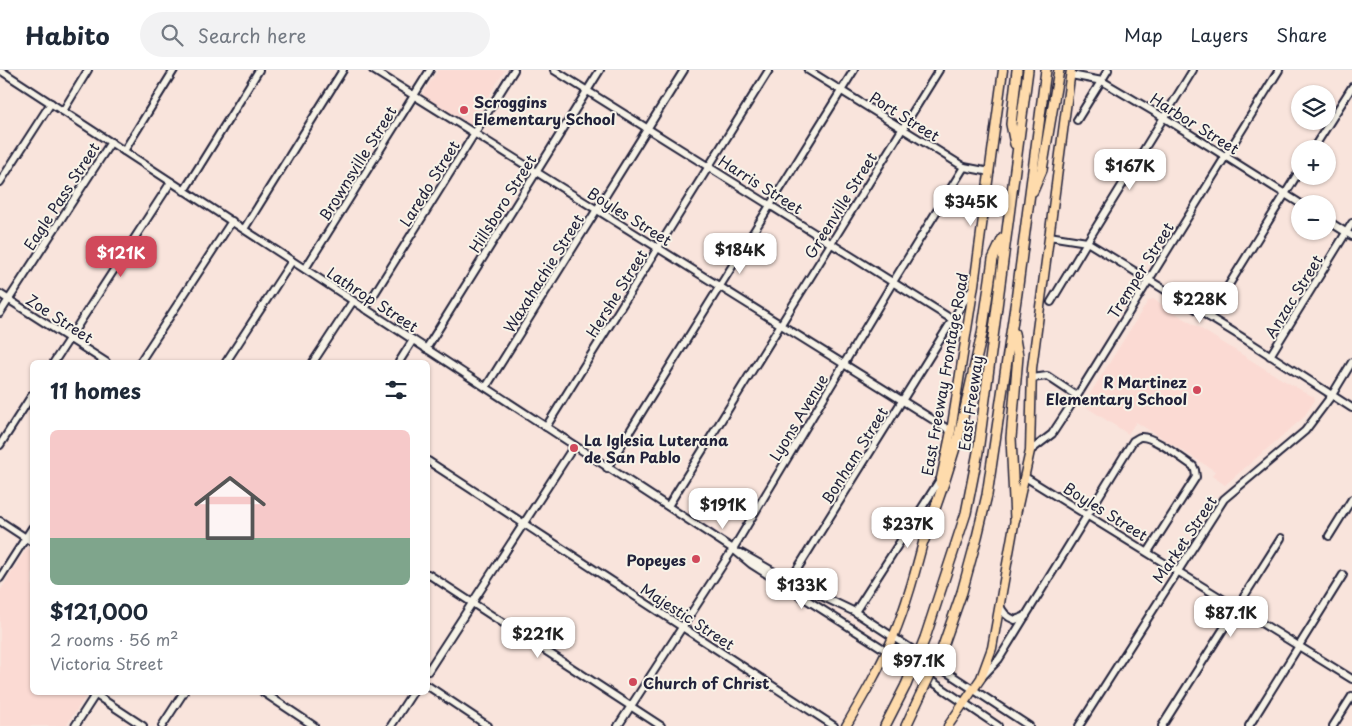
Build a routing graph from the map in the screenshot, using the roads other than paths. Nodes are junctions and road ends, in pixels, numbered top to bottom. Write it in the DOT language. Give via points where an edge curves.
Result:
graph roads {
  1 [pos="88,70"];
  2 [pos="174,70"];
  3 [pos="259,70"];
  4 [pos="343,70"];
  5 [pos="373,70"];
  6 [pos="430,70"];
  7 [pos="514,70"];
  8 [pos="554,70"];
  9 [pos="600,70"];
  10 [pos="684,70"];
  11 [pos="769,70"];
  12 [pos="808,70"];
  13 [pos="854,70"];
  14 [pos="939,70"];
  15 [pos="1002,70"];
  16 [pos="1017,70"];
  17 [pos="1028,70"];
  18 [pos="1046,70"];
  19 [pos="1059,70"];
  20 [pos="1108,70"];
  21 [pos="1193,70"];
  22 [pos="1279,70"];
  23 [pos="3,71"];
  24 [pos="1071,73"];
  25 [pos="1102,81"];
  26 [pos="1352,87"];
  27 [pos="587,91"];
  28 [pos="841,91"];
  29 [pos="414,95"];
  30 [pos="51,103"];
  31 [pos="63,111"];
  32 [pos="1163,117"];
  33 [pos="1077,120"];
  34 [pos="903,128"];
  35 [pos="648,129"];
  36 [pos="475,133"];
  37 [pos="1319,140"];
  38 [pos="111,142"];
  39 [pos="124,151"];
  40 [pos="1017,152"];
  41 [pos="1225,156"];
  42 [pos="710,167"];
  43 [pos="964,167"];
  44 [pos="536,172"];
  45 [pos="990,172"];
  46 [pos="0,182"];
  47 [pos="171,182"];
  48 [pos="1291,184"];
  49 [pos="184,190"];
  50 [pos="1285,194"];
  51 [pos="1291,198"];
  52 [pos="1029,200"];
  53 [pos="770,205"];
  54 [pos="597,210"];
  55 [pos="232,221"];
  56 [pos="1352,224"];
  57 [pos="1336,226"];
  58 [pos="1007,228"];
  59 [pos="244,229"];
  60 [pos="1349,234"];
  61 [pos="1049,236"];
  62 [pos="1087,242"];
  63 [pos="831,243"];
  64 [pos="659,249"];
  65 [pos="292,261"];
  66 [pos="305,269"];
  67 [pos="1148,279"];
  68 [pos="893,282"];
  69 [pos="974,285"];
  70 [pos="720,286"];
  71 [pos="0,294"];
  72 [pos="8,300"];
  73 [pos="353,301"];
  74 [pos="1052,302"];
  75 [pos="365,309"];
  76 [pos="0,313"];
  77 [pos="1209,317"];
  78 [pos="953,320"];
  79 [pos="1013,323"];
  80 [pos="781,324"];
  81 [pos="963,334"];
  82 [pos="943,336"];
  83 [pos="69,339"];
  84 [pos="413,340"];
  85 [pos="426,349"];
  86 [pos="1270,356"];
  87 [pos="55,360"];
  88 [pos="103,360"];
  89 [pos="141,360"];
  90 [pos="227,360"];
  91 [pos="314,360"];
  92 [pos="400,360"];
  93 [pos="1352,362"];
  94 [pos="844,364"];
  95 [pos="1032,378"];
  96 [pos="486,387"];
  97 [pos="1332,395"];
  98 [pos="1077,396"];
  99 [pos="30,398"];
  100 [pos="903,400"];
  101 [pos="1352,408"];
  102 [pos="546,427"];
  103 [pos="951,431"];
  104 [pos="0,445"];
  105 [pos="574,446"];
  106 [pos="1030,451"];
  107 [pos="430,462"];
  108 [pos="607,468"];
  109 [pos="942,476"];
  110 [pos="1025,477"];
  111 [pos="1352,499"];
  112 [pos="668,506"];
  113 [pos="1088,515"];
  114 [pos="1015,519"];
  115 [pos="0,521"];
  116 [pos="522,524"];
  117 [pos="1329,536"];
  118 [pos="1281,538"];
  119 [pos="29,540"];
  120 [pos="924,540"];
  121 [pos="733,549"];
  122 [pos="1148,552"];
  123 [pos="1178,570"];
  124 [pos="430,575"];
  125 [pos="1343,575"];
  126 [pos="0,578"];
  127 [pos="790,581"];
  128 [pos="786,587"];
  129 [pos="471,602"];
  130 [pos="1000,605"];
  131 [pos="1238,608"];
  132 [pos="855,612"];
  133 [pos="1026,616"];
  134 [pos="683,628"];
  135 [pos="893,636"];
  136 [pos="1299,646"];
  137 [pos="886,651"];
  138 [pos="430,668"];
  139 [pos="981,678"];
  140 [pos="1352,679"];
  141 [pos="430,687"];
  142 [pos="972,690"];
  143 [pos="96,695"];
  144 [pos="98,695"];
  145 [pos="182,695"];
  146 [pos="268,695"];
  147 [pos="412,695"];
  148 [pos="1352,696"];
  149 [pos="963,703"];
  150 [pos="631,707"];
  151 [pos="75,726"];
  152 [pos="143,726"];
  153 [pos="162,726"];
  154 [pos="314,726"];
  155 [pos="391,726"];
  156 [pos="488,726"];
  157 [pos="618,726"];
  158 [pos="661,726"];
  159 [pos="834,726"];
  160 [pos="846,726"];
  161 [pos="885,726"];
  162 [pos="906,726"];
  163 [pos="948,726"];
  164 [pos="998,726"];
  165 [pos="1029,726"];
  166 [pos="1079,726"];
  167 [pos="1162,726"];
  168 [pos="1248,726"];
  169 [pos="1333,726"];
  1 -- 31 [label="street"];
  2 -- 39 [label="street, Eagle Pass Street"];
  3 -- 49 [label="street"];
  4 -- 59 [label="street"];
  5 -- 29 [label="street, Boyles Street"];
  6 -- 29 [label="street, Brownsville Street"];
  7 -- 36 [label="street, Laredo Street"];
  8 -- 27 [label="street, Harris Street"];
  9 -- 27 [label="street, Hillsboro Street"];
  10 -- 35 [label="street, Waxahachie Street"];
  11 -- 42 [label="street, Hershe Street"];
  12 -- 28 [label="street, Port Street"];
  13 -- 28 [label="street"];
  14 -- 34 [label="street, Greenville Street"];
  15 -- 45 [label="main road, East Freeway Frontage Road"];
  16 -- 40 [label="highway" via="1011,124"];
  17 -- 40 [label="highway, East Freeway"];
  18 -- 52 [label="highway, East Freeway"];
  19 -- 52 [label="highway" via="1042,170"];
  20 -- 25 [label="street"];
  21 -- 32 [label="street"];
  22 -- 41 [label="street, Tremper Street"];
  23 -- 30 [label="street, Lathrop Street"];
  24 -- 25 [label="street, Harbor Street"];
  24 -- 61 [label="main road"];
  25 -- 32 [label="street, Harbor Street"];
  25 -- 33 [label="street"];
  26 -- 37 [label="street"];
  27 -- 35 [label="street, Harris Street"];
  27 -- 44 [label="street, Hillsboro Street"];
  28 -- 34 [label="street, Port Street"];
  28 -- 53 [label="street"];
  29 -- 36 [label="street, Boyles Street"];
  29 -- 66 [label="street, Brownsville Street"];
  30 -- 31 [label="street, Lathrop Street"];
  30 -- 46 [label="street"];
  31 -- 38 [label="street, Lathrop Street"];
  32 -- 41 [label="street, Harbor Street"];
  32 -- 62 [label="street"];
  34 -- 43 [label="street, Port Street"];
  34 -- 63 [label="street, Greenville Street"];
  35 -- 42 [label="street, Harris Street"];
  35 -- 54 [label="street, Waxahachie Street"];
  36 -- 44 [label="street, Boyles Street"];
  36 -- 75 [label="street, Laredo Street"];
  38 -- 39 [label="street, Lathrop Street"];
  38 -- 72 [label="street, Eagle Pass Street"];
  39 -- 47 [label="street, Lathrop Street"];
  40 -- 58 [label="highway, East Freeway"];
  41 -- 50 [label="street, Harbor Street"];
  41 -- 67 [label="street, Tremper Street"];
  42 -- 53 [label="street, Harris Street"];
  42 -- 64 [label="street, Hershe Street"];
  43 -- 45 [label="street"];
  43 -- 68 [label="street, Lyons Avenue"];
  44 -- 54 [label="street, Boyles Street"];
  44 -- 85 [label="street, Hillsboro Street"];
  45 -- 69 [label="main road, East Freeway Frontage Road"];
  47 -- 49 [label="street, Lathrop Street"];
  47 -- 83 [label="street"];
  48 -- 50 [label="street"];
  49 -- 55 [label="street, Lathrop Street"];
  50 -- 51 [label="street, Harbor Street"];
  50 -- 77 [label="street"];
  52 -- 79 [label="highway, East Freeway"];
  53 -- 63 [label="street, Harris Street"];
  53 -- 70 [label="street"];
  54 -- 64 [label="street, Boyles Street"];
  54 -- 96 [label="street, Waxahachie Street"];
  55 -- 59 [label="street, Lathrop Street"];
  55 -- 89 [label="street"];
  56 -- 60 [label="street, Anzac Street"];
  57 -- 60 [label="street"];
  58 -- 120 [label="highway" via="993,259 982,334 959,435"];
  58 -- 161 [label="highway, East Freeway, bridge" via="966,513 925,638"];
  59 -- 65 [label="street, Lathrop Street"];
  60 -- 86 [label="street, Anzac Street"];
  61 -- 62 [label="street"];
  61 -- 95 [label="main road"];
  62 -- 67 [label="street"];
  62 -- 74 [label="street"];
  63 -- 68 [label="street, Harris Street"];
  63 -- 80 [label="street, Greenville Street"];
  64 -- 70 [label="street, Boyles Street"];
  64 -- 102 [label="street, Hershe Street"];
  65 -- 66 [label="street, Lathrop Street"];
  65 -- 90 [label="street"];
  66 -- 73 [label="street, Lathrop Street"];
  67 -- 77 [label="street"];
  67 -- 98 [label="street, Tremper Street"];
  68 -- 78 [label="street, Harris Street"];
  68 -- 94 [label="street, Lyons Avenue"];
  69 -- 78 [label="street, Bonham Street"];
  69 -- 81 [label="main road, East Freeway Frontage Road"];
  70 -- 80 [label="street, Boyles Street"];
  70 -- 108 [label="street"];
  71 -- 72 [label="street, Zoe Street"];
  72 -- 76 [label="street, Eagle Pass Street"];
  72 -- 83 [label="street, Zoe Street"];
  73 -- 75 [label="street, Lathrop Street"];
  73 -- 91 [label="street"];
  75 -- 84 [label="street, Lathrop Street"];
  77 -- 86 [label="street"];
  78 -- 81 [label="street"];
  78 -- 82 [label="street, Bonham Street"];
  79 -- 114 [label="highway" via="1018,356 1011,438"];
  79 -- 162 [label="highway, East Freeway, bridge" via="987,494 977,537 942,649"];
  80 -- 94 [label="street, Boyles Street"];
  80 -- 112 [label="street, Greenville Street"];
  81 -- 82 [label="street"];
  81 -- 103 [label="main road, East Freeway Frontage Road"];
  82 -- 100 [label="street, Bonham Street"];
  83 -- 87 [label="street"];
  83 -- 88 [label="street, Zoe Street"];
  84 -- 85 [label="street, Lathrop Street"];
  84 -- 92 [label="street"];
  85 -- 96 [label="street, Lathrop Street"];
  86 -- 97 [label="street"];
  93 -- 97 [label="street, Market Street"];
  94 -- 100 [label="street, Boyles Street"];
  94 -- 121 [label="street, Lyons Avenue"];
  95 -- 98 [label="street" via="1047,376"];
  95 -- 106 [label="main road"];
  96 -- 102 [label="street, Lathrop Street"];
  97 -- 101 [label="street"];
  97 -- 123 [label="street, Market Street" via="1305,431 1224,499"];
  98 -- 106 [label="street, Tremper Street" via="1052,434"];
  99 -- 104 [label="street"];
  100 -- 103 [label="street, Boyles Street"];
  100 -- 127 [label="street, Bonham Street"];
  102 -- 105 [label="street, Lathrop Street"];
  103 -- 109 [label="main road, East Freeway Frontage Road"];
  105 -- 108 [label="street, Lathrop Street"];
  105 -- 116 [label="street"];
  106 -- 110 [label="main road"];
  107 -- 116 [label="street, Majestic Street"];
  108 -- 112 [label="street, Lathrop Street"];
  109 -- 120 [label="main road, East Freeway Frontage Road"];
  109 -- 132 [label="street"];
  110 -- 113 [label="street, Boyles Street"];
  110 -- 114 [label="main road"];
  111 -- 117 [label="street"];
  112 -- 121 [label="street, Lathrop Street"];
  113 -- 122 [label="street, Boyles Street"];
  113 -- 122 [label="street" via="1133,440 1140,437 1156,442 1193,466 1196,477"];
  113 -- 133 [label="street"];
  114 -- 130 [label="main road"];
  115 -- 119 [label="street"];
  116 -- 129 [label="street"];
  116 -- 134 [label="street, Majestic Street"];
  118 -- 131 [label="street"];
  119 -- 126 [label="street"];
  120 -- 135 [label="main road, East Freeway Frontage Road"];
  121 -- 127 [label="street, Lathrop Street"];
  121 -- 128 [label="street, Lathrop Street"];
  121 -- 134 [label="street, Lyons Avenue"];
  122 -- 123 [label="street, Boyles Street"];
  123 -- 131 [label="street, Boyles Street"];
  123 -- 166 [label="street, Market Street"];
  124 -- 129 [label="street"];
  125 -- 136 [label="street"];
  127 -- 128 [label="street, Bonham Street"];
  127 -- 132 [label="street, Lathrop Street"];
  128 -- 137 [label="street, Lathrop Street"];
  129 -- 138 [label="street"];
  129 -- 150 [label="street"];
  130 -- 133 [label="street" via="1001,611 1015,620"];
  130 -- 139 [label="main road" via="992,648"];
  131 -- 136 [label="street, Boyles Street"];
  131 -- 167 [label="street"];
  132 -- 135 [label="street, Lathrop Street"];
  133 -- 139 [label="street" via="998,659"];
  134 -- 150 [label="street, Lyons Avenue"];
  134 -- 159 [label="street, Majestic Street"];
  135 -- 137 [label="main road, East Freeway Frontage Road"];
  135 -- 142 [label="street, Lathrop Street"];
  136 -- 140 [label="street, Boyles Street"];
  136 -- 168 [label="street"];
  137 -- 149 [label="street, Lathrop Street"];
  137 -- 160 [label="main road, East Freeway Frontage Road"];
  139 -- 142 [label="main road"];
  141 -- 156 [label="street"];
  142 -- 149 [label="main road"];
  142 -- 165 [label="street, Lathrop Street"];
  143 -- 151 [label="street"];
  144 -- 152 [label="street"];
  145 -- 153 [label="street"];
  146 -- 154 [label="street"];
  147 -- 155 [label="street"];
  148 -- 169 [label="street"];
  149 -- 163 [label="main road"];
  149 -- 164 [label="street, Lathrop Street"];
  150 -- 157 [label="street, Lyons Avenue"];
  150 -- 158 [label="street"];
}
